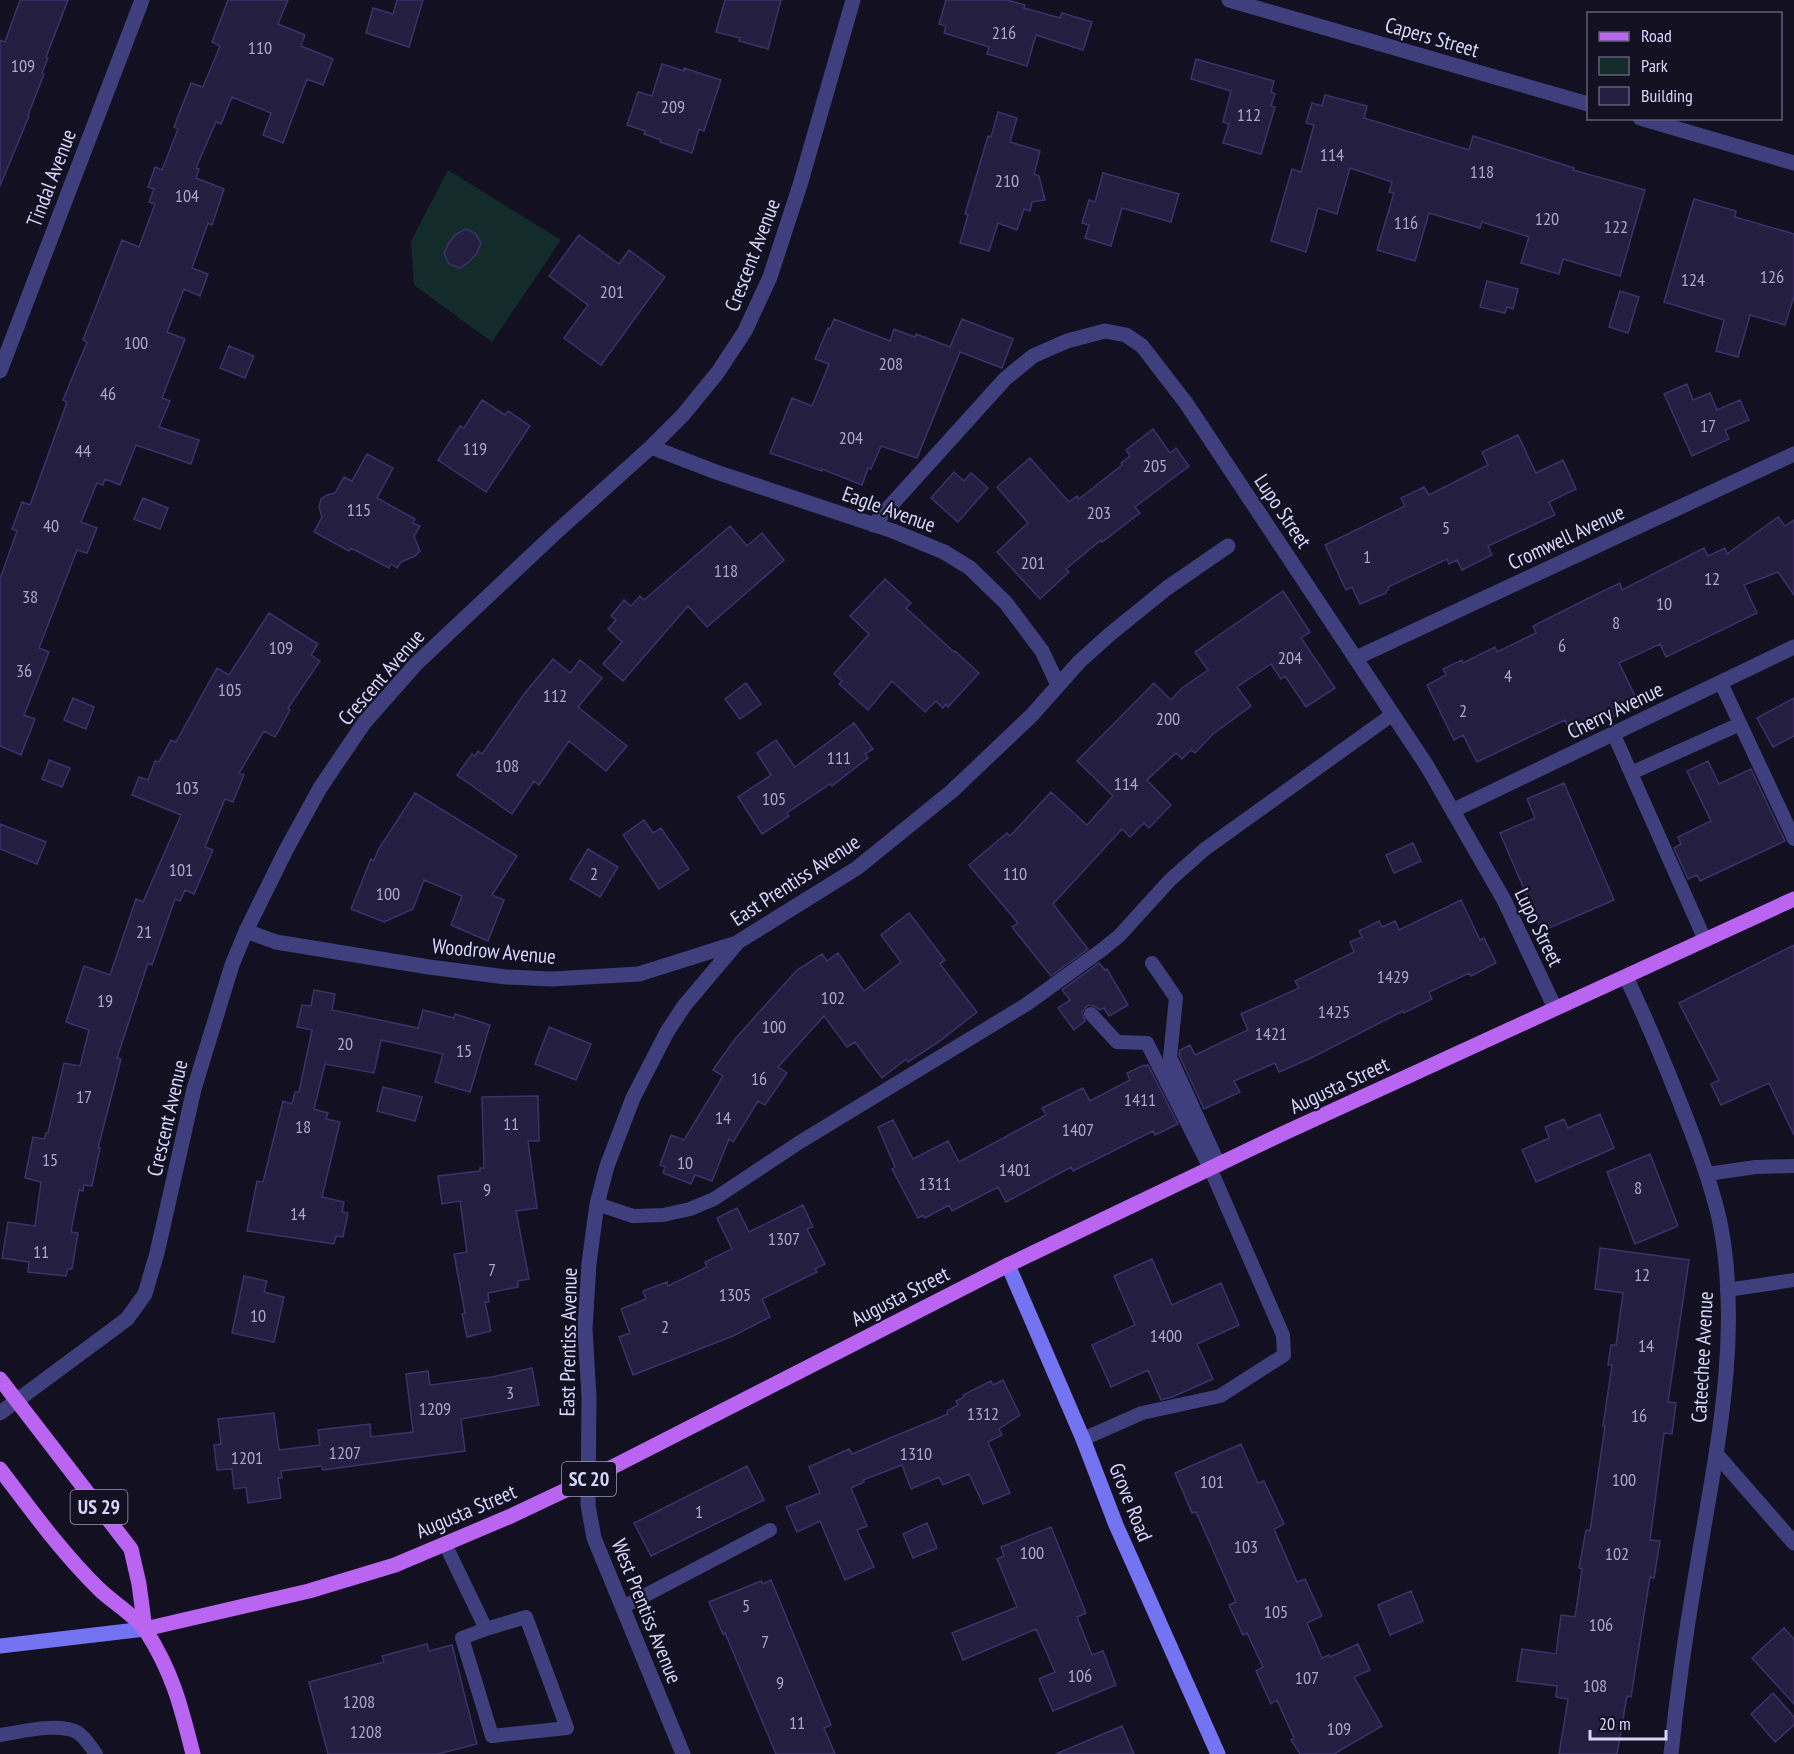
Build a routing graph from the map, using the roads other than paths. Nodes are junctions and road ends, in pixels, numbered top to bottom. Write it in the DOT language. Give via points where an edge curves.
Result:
graph roads {
  1 [pos="142,0"];
  2 [pos="853,0"];
  3 [pos="1229,0"];
  4 [pos="1587,104"];
  5 [pos="1647,120"];
  6 [pos="1794,163"];
  7 [pos="3,352"];
  8 [pos="0,370"];
  9 [pos="651,447"];
  10 [pos="1794,454"];
  11 [pos="873,525"];
  12 [pos="1228,546"];
  13 [pos="1794,647"];
  14 [pos="1356,657"];
  15 [pos="1720,683"];
  16 [pos="1058,685"];
  17 [pos="1393,714"];
  18 [pos="1740,724"];
  19 [pos="1614,735"];
  20 [pos="1631,773"];
  21 [pos="1454,810"];
  22 [pos="1794,839"];
  23 [pos="1794,899"];
  24 [pos="246,931"];
  25 [pos="1705,940"];
  26 [pos="738,942"];
  27 [pos="1152,963"];
  28 [pos="1626,977"];
  29 [pos="1555,1008"];
  30 [pos="1090,1014"];
  31 [pos="1215,1166"];
  32 [pos="1794,1166"];
  33 [pos="1707,1174"];
  34 [pos="597,1204"];
  35 [pos="1008,1265"];
  36 [pos="1794,1280"];
  37 [pos="1727,1290"];
  38 [pos="0,1379"];
  39 [pos="18,1400"];
  40 [pos="0,1413"];
  41 [pos="1083,1439"];
  42 [pos="1717,1455"];
  43 [pos="0,1469"];
  44 [pos="587,1480"];
  45 [pos="771,1530"];
  46 [pos="1794,1543"];
  47 [pos="445,1544"];
  48 [pos="622,1606"];
  49 [pos="145,1629"];
  50 [pos="486,1629"];
  51 [pos="0,1646"];
  52 [pos="0,1735"];
  53 [pos="96,1754"];
  54 [pos="193,1754"];
  55 [pos="683,1754"];
  56 [pos="1218,1754"];
  57 [pos="1671,1754"];
  1 -- 7 [label="street, Tindal Avenue"];
  2 -- 9 [label="street, Crescent Avenue" via="801,185 770,277 745,331 718,372"];
  3 -- 4 [label="street, Capers Street"];
  5 -- 6 [label="street"];
  7 -- 8 [label="street, Tindal Avenue"];
  9 -- 11 [label="street, Eagle Avenue"];
  9 -- 24 [label="street, Crescent Avenue" via="424,656 364,723 320,788"];
  10 -- 14 [label="street, Cromwell Avenue"];
  11 -- 14 [label="street, Lupo Street" via="1005,379 1033,356 1067,341 1105,331 1126,335 1142,346 1186,403"];
  11 -- 16 [label="street, Eagle Avenue" via="944,552 970,568 1023,623"];
  12 -- 16 [label="street, East Prentiss Avenue" via="1109,635"];
  13 -- 15 [label="street, Cherry Avenue"];
  14 -- 17 [label="street, Lupo Street"];
  15 -- 18 [label="lane"];
  15 -- 19 [label="street, Cherry Avenue"];
  16 -- 26 [label="street, East Prentiss Avenue" via="1016,731 944,798 857,868"];
  17 -- 21 [label="street, Lupo Street"];
  17 -- 34 [label="lane" via="1205,849 1170,880 1119,936 1028,1004 714,1199 663,1215 633,1216"];
  18 -- 20 [label="lane"];
  18 -- 22 [label="lane"];
  19 -- 20 [label="lane"];
  19 -- 21 [label="street, Cherry Avenue"];
  20 -- 25 [label="lane"];
  21 -- 29 [label="street, Lupo Street" via="1504,900"];
  23 -- 25 [label="main road, Augusta Street"];
  24 -- 26 [label="street, Woodrow Avenue" via="276,942 429,967 552,979 639,974"];
  24 -- 39 [label="street, Crescent Avenue" via="206,1044 145,1294 127,1319"];
  25 -- 28 [label="main road, Augusta Street"];
  26 -- 34 [label="street, East Prentiss Avenue" via="667,1032 633,1098"];
  27 -- 31 [label="lane" via="1176,998 1170,1057"];
  28 -- 29 [label="main road, Augusta Street"];
  28 -- 33 [label="street, Cateechee Avenue"];
  29 -- 31 [label="main road, Augusta Street"];
  30 -- 31 [label="lane" via="1117,1042 1147,1043"];
  31 -- 35 [label="main road, Augusta Street"];
  31 -- 41 [label="lane" via="1283,1335 1284,1355 1220,1396 1142,1413"];
  32 -- 33 [label="lane"];
  33 -- 37 [label="street, Cateechee Avenue" via="1719,1218"];
  34 -- 44 [label="street, East Prentiss Avenue" via="585,1329 589,1397"];
  35 -- 41 [label="main road, Grove Road"];
  35 -- 44 [label="main road, Augusta Street / SC 20"];
  36 -- 37 [label="lane"];
  37 -- 42 [label="street, Cateechee Avenue" via="1725,1375"];
  38 -- 39 [label="main road, US 29"];
  39 -- 40 [label="street, Crescent Avenue"];
  39 -- 49 [label="main road, US 29" via="131,1549"];
  41 -- 56 [label="main road, Grove Road" via="1116,1525"];
  42 -- 46 [label="street"];
  42 -- 57 [label="street, Cateechee Avenue"];
  43 -- 49 [label="main road, US 29" via="98,1588"];
  44 -- 47 [label="main road, Augusta Street / SC 20"];
  44 -- 48 [label="street, West Prentiss Avenue" via="594,1538"];
  45 -- 48 [label="lane"];
  47 -- 49 [label="main road, Augusta Street / SC 20" via="309,1591"];
  47 -- 50 [label="lane"];
  48 -- 55 [label="street, West Prentiss Avenue"];
  49 -- 51 [label="main road, Augusta Street / SC 20"];
  49 -- 54 [label="main road, US 29" via="171,1675"];
  50 -- 50 [label="lane" via="462,1638 492,1736 567,1728 526,1617"];
  52 -- 53 [label="lane" via="54,1727 69,1729 79,1733"];
}
